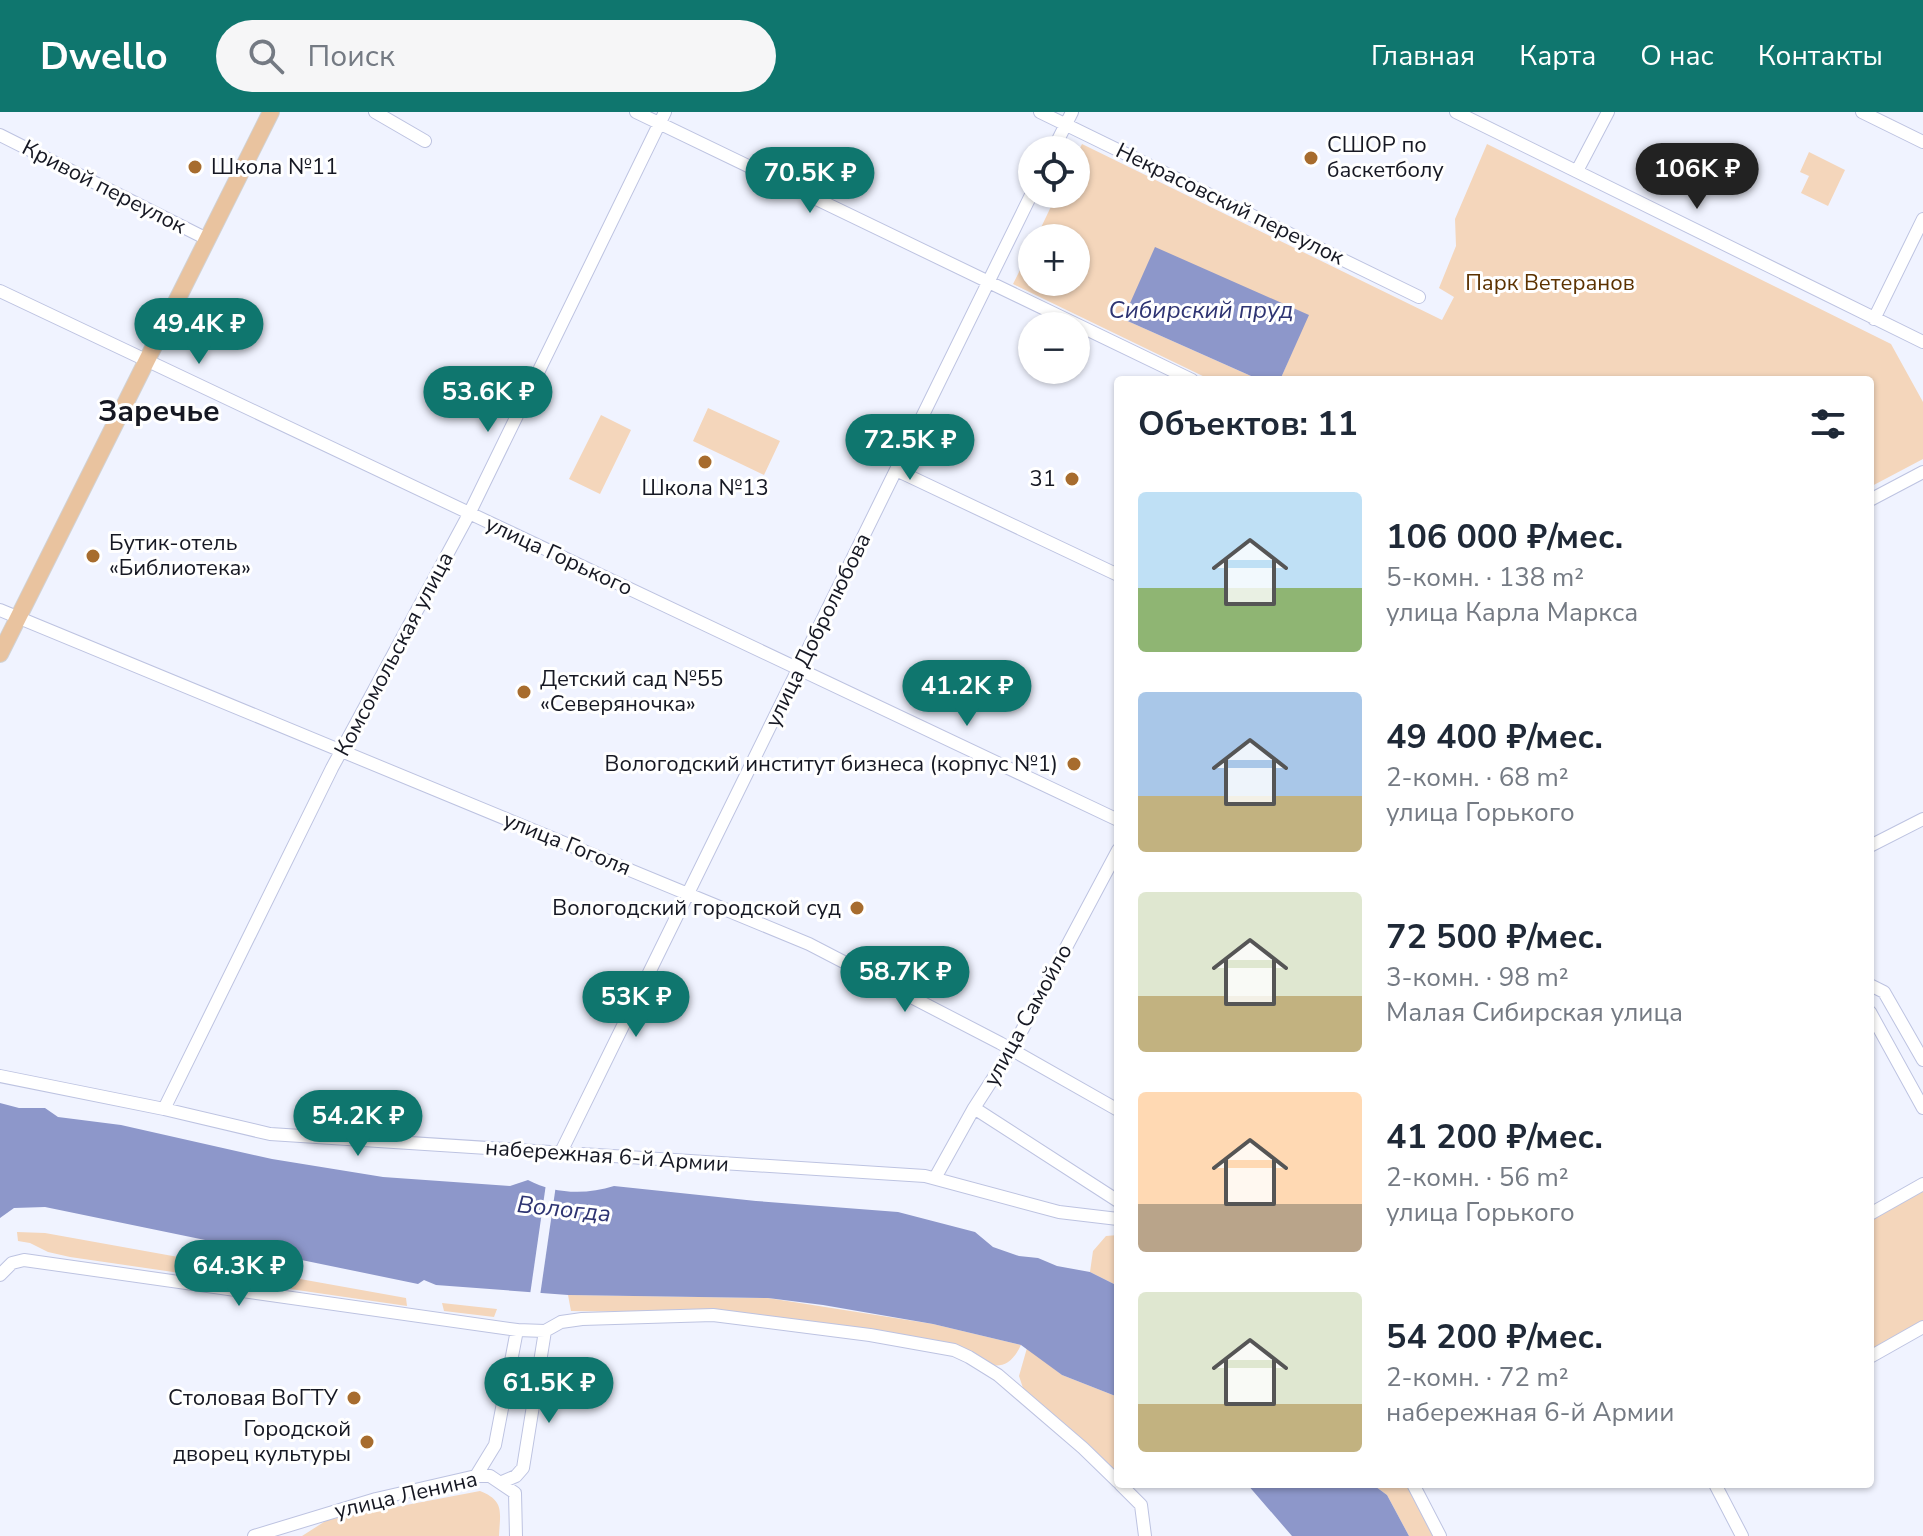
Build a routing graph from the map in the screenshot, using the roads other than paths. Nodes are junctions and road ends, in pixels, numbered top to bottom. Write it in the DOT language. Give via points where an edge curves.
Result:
graph roads {
  1 [pos="271,112"];
  2 [pos="375,112"];
  3 [pos="636,112"];
  4 [pos="1040,112"];
  5 [pos="1456,112"];
  6 [pos="1608,112"];
  7 [pos="1862,112"];
  8 [pos="1069,117"];
  9 [pos="662,118"];
  10 [pos="0,135"];
  11 [pos="1060,136"];
  12 [pos="425,141"];
  13 [pos="1923,142"];
  14 [pos="1577,171"];
  15 [pos="1024,208"];
  16 [pos="1923,219"];
  17 [pos="207,239"];
  18 [pos="988,281"];
  19 [pos="0,291"];
  20 [pos="1419,297"];
  21 [pos="1874,319"];
  22 [pos="1923,342"];
  23 [pos="147,361"];
  24 [pos="1184,376"];
  25 [pos="896,470"];
  26 [pos="1923,472"];
  27 [pos="1874,498"];
  28 [pos="469,514"];
  29 [pos="1114,573"];
  30 [pos="0,610"];
  31 [pos="18,617"];
  32 [pos="0,654"];
  33 [pos="800,668"];
  34 [pos="342,752"];
  35 [pos="1114,818"];
  36 [pos="1923,819"];
  37 [pos="1874,844"];
  38 [pos="1114,858"];
  39 [pos="688,894"];
  40 [pos="1874,987"];
  41 [pos="1874,1019"];
  42 [pos="1012,1049"];
  43 [pos="1923,1060"];
  44 [pos="0,1076"];
  45 [pos="974,1108"];
  46 [pos="1114,1108"];
  47 [pos="1923,1108"];
  48 [pos="164,1109"];
  49 [pos="560,1154"];
  50 [pos="935,1178"];
  51 [pos="1923,1184"];
  52 [pos="1114,1198"];
  53 [pos="1874,1212"];
  54 [pos="1114,1219"];
  55 [pos="0,1275"];
  56 [pos="1923,1327"];
  57 [pos="517,1330"];
  58 [pos="545,1331"];
  59 [pos="1874,1355"];
  60 [pos="476,1476"];
  61 [pos="1114,1478"];
  62 [pos="502,1482"];
  63 [pos="1124,1488"];
  64 [pos="1415,1488"];
  65 [pos="1717,1488"];
  66 [pos="260,1535"];
  67 [pos="516,1536"];
  68 [pos="1145,1536"];
  69 [pos="1440,1536"];
  70 [pos="1742,1536"];
  1 -- 17 [label="main road"];
  2 -- 12 [label="street"];
  3 -- 9 [label="street"];
  4 -- 8 [label="street, Некрасовский переулок"];
  5 -- 14 [label="street"];
  6 -- 14 [label="street"];
  7 -- 13 [label="street"];
  8 -- 11 [label="street"];
  8 -- 20 [label="street, Некрасовский переулок"];
  9 -- 18 [label="street"];
  9 -- 28 [label="street, Комсомольская улица"];
  10 -- 17 [label="street, Кривой переулок"];
  14 -- 21 [label="street"];
  15 -- 18 [label="street, улица Добролюбова"];
  16 -- 21 [label="street"];
  17 -- 23 [label="main road"];
  18 -- 24 [label="street"];
  18 -- 25 [label="street, улица Добролюбова"];
  19 -- 23 [label="street, улица Горького"];
  21 -- 22 [label="street"];
  23 -- 28 [label="street, улица Горького"];
  23 -- 31 [label="main road"];
  25 -- 29 [label="street"];
  25 -- 33 [label="street, улица Добролюбова"];
  26 -- 27 [label="street"];
  28 -- 33 [label="street, улица Горького"];
  28 -- 34 [label="street, Комсомольская улица"];
  30 -- 31 [label="street, улица Гоголя"];
  31 -- 32 [label="main road"];
  31 -- 34 [label="street, улица Гоголя"];
  33 -- 35 [label="street, улица Горького"];
  33 -- 39 [label="street, улица Добролюбова"];
  34 -- 39 [label="street, улица Гоголя"];
  34 -- 48 [label="street, Комсомольская улица"];
  36 -- 37 [label="street"];
  38 -- 42 [label="street, улица Самойло"];
  39 -- 42 [label="street, улица Гоголя" via="809,944"];
  39 -- 49 [label="street, улица Добролюбова"];
  40 -- 43 [label="street" via="1884,992"];
  41 -- 47 [label="street"];
  42 -- 45 [label="street, улица Самойло"];
  42 -- 46 [label="street, улица Гоголя"];
  44 -- 48 [label="street, набережная 6-й Армии"];
  45 -- 50 [label="street, улица Самойло"];
  45 -- 52 [label="street"];
  48 -- 49 [label="street, набережная 6-й Армии" via="270,1134"];
  49 -- 50 [label="street, набережная 6-й Армии"];
  50 -- 54 [label="street, набережная 6-й Армии" via="1059,1212"];
  51 -- 53 [label="street"];
  55 -- 57 [label="street" via="24,1260"];
  56 -- 59 [label="street"];
  57 -- 58 [label="street"];
  57 -- 60 [label="street" via="495,1445"];
  58 -- 61 [label="street" via="582,1319 713,1315 939,1346 998,1375"];
  58 -- 62 [label="street" via="523,1468"];
  60 -- 62 [label="street, улица Ленина"];
  60 -- 66 [label="street, улица Ленина" via="376,1499"];
  62 -- 67 [label="street" via="515,1493"];
  63 -- 68 [label="street" via="1141,1505"];
  64 -- 69 [label="street"];
  65 -- 70 [label="street"];
}
